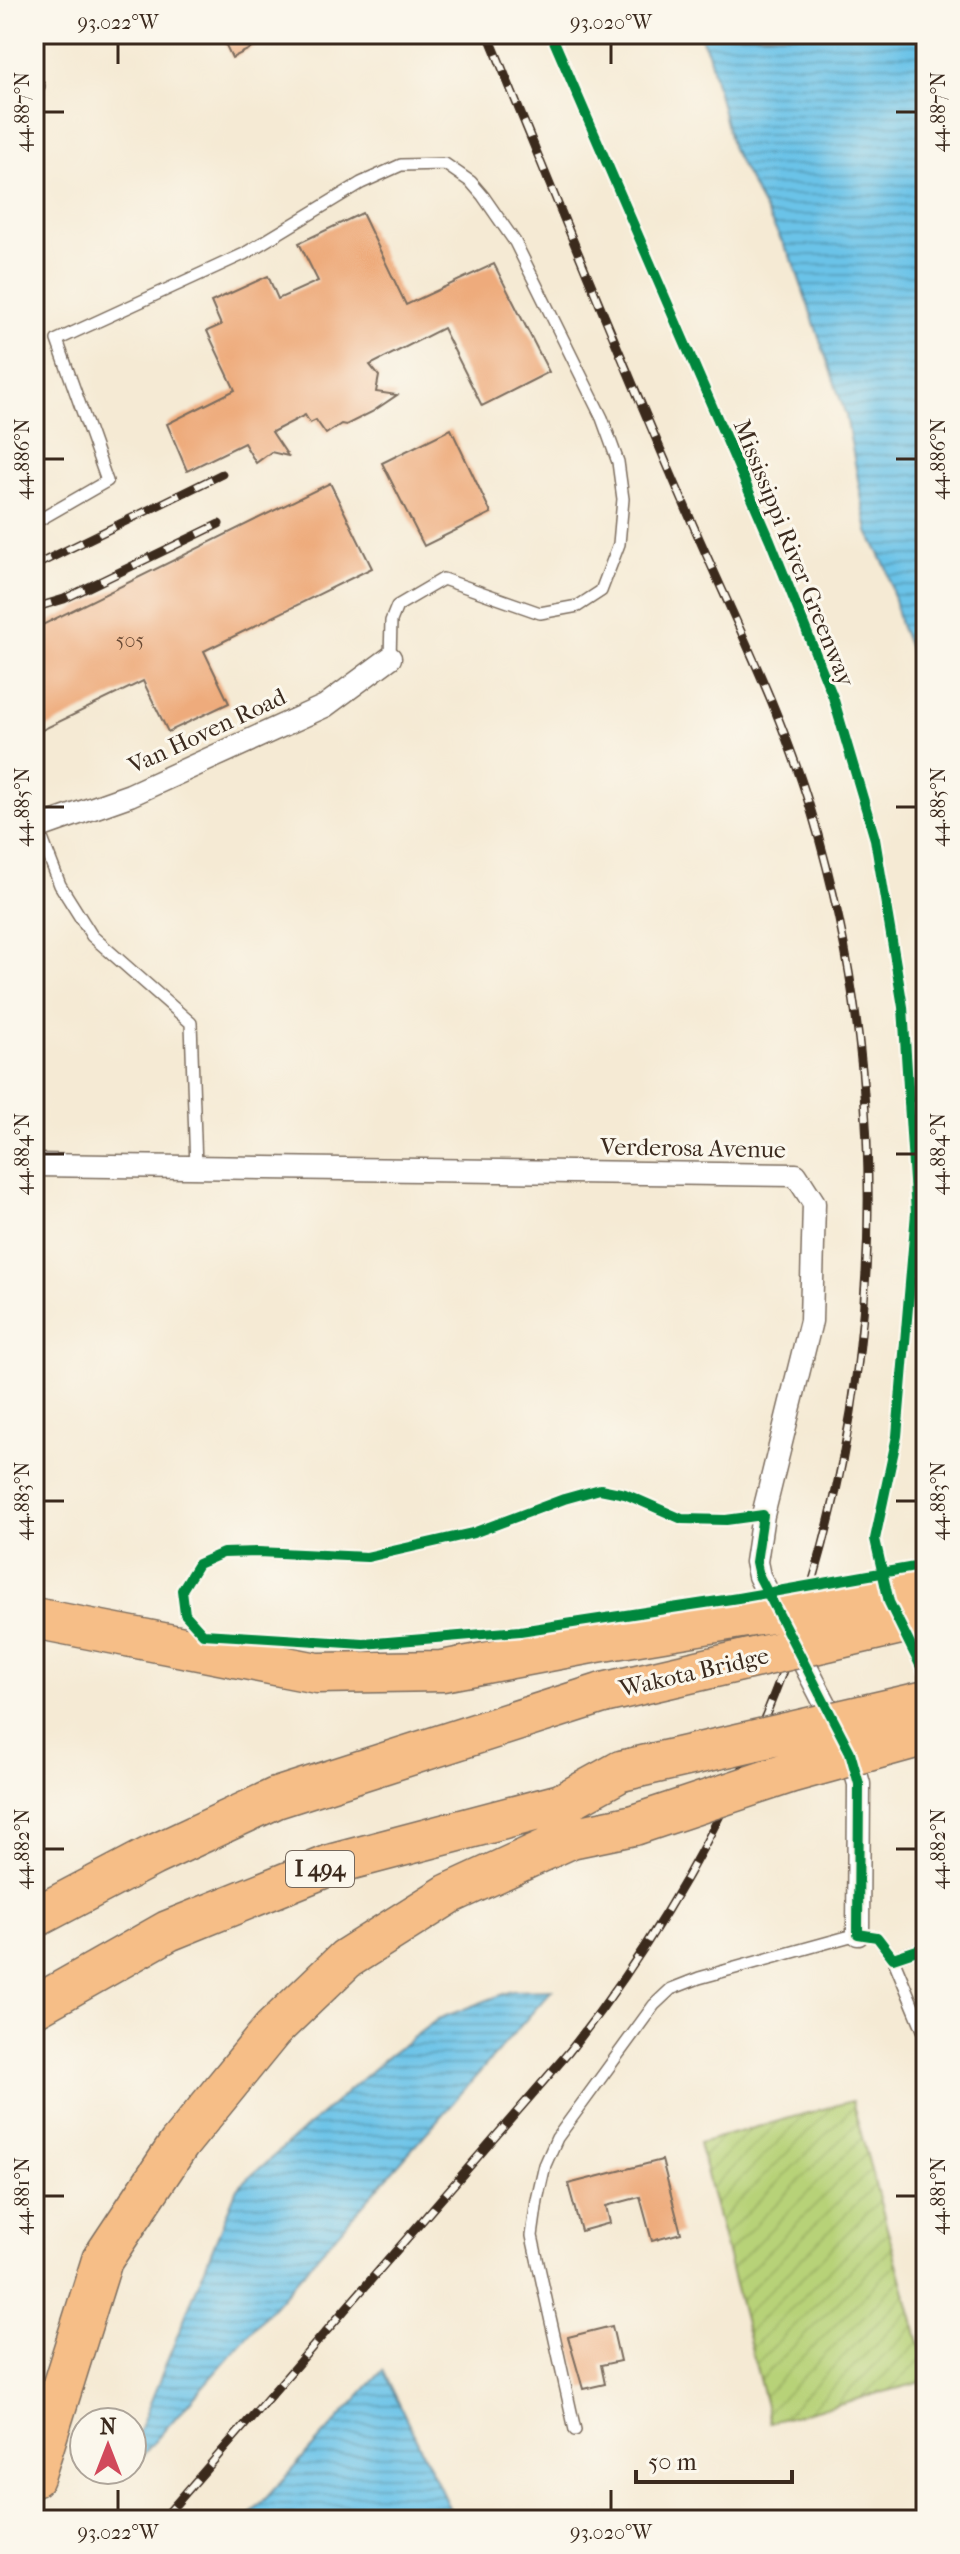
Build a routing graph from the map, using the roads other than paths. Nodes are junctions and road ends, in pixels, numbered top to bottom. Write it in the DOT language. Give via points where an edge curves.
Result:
graph roads {
  1 [pos="34,523"];
  2 [pos="390,658"];
  3 [pos="36,828"];
  4 [pos="34,1165"];
  5 [pos="196,1167"];
  6 [pos="926,1587"];
  7 [pos="34,1618"];
  8 [pos="926,1618"];
  9 [pos="926,1701"];
  10 [pos="926,1735"];
  11 [pos="34,1918"];
  12 [pos="858,1934"];
  13 [pos="926,1947"];
  14 [pos="893,1958"];
  15 [pos="34,2007"];
  16 [pos="926,2037"];
  17 [pos="575,2430"];
  18 [pos="34,2477"];
  1 -- 2 [label="lane" via="107,481 57,340 244,254 361,183 401,165 445,164 471,182 515,242 602,418 618,462 623,499 619,544 601,591 578,606 540,613 443,579 397,606"];
  2 -- 3 [label="street, Van Hoven Road" via="313,712 130,795"];
  3 -- 5 [label="lane" via="60,885 92,936 191,1023"];
  4 -- 5 [label="street, Verderosa Avenue"];
  5 -- 12 [label="street, Verderosa Avenue" via="796,1175 814,1203 811,1321 756,1562 857,1769"];
  6 -- 7 [label="highway, bridge" via="442,1671 317,1673"];
  8 -- 11 [label="highway, Wakota Bridge, bridge" via="603,1693 276,1798"];
  9 -- 15 [label="highway, I 494, bridge" via="621,1771 561,1804 333,1864 168,1931"];
  10 -- 18 [label="highway, bridge" via="789,1773 634,1825 571,1838 449,1894 346,1959 272,2030 179,2144 102,2260"];
  12 -- 14 [label="lane" via="877,1937"];
  12 -- 17 [label="lane" via="671,1989 557,2138 545,2165 532,2236"];
  13 -- 14 [label="lane"];
  14 -- 16 [label="lane"];
}
